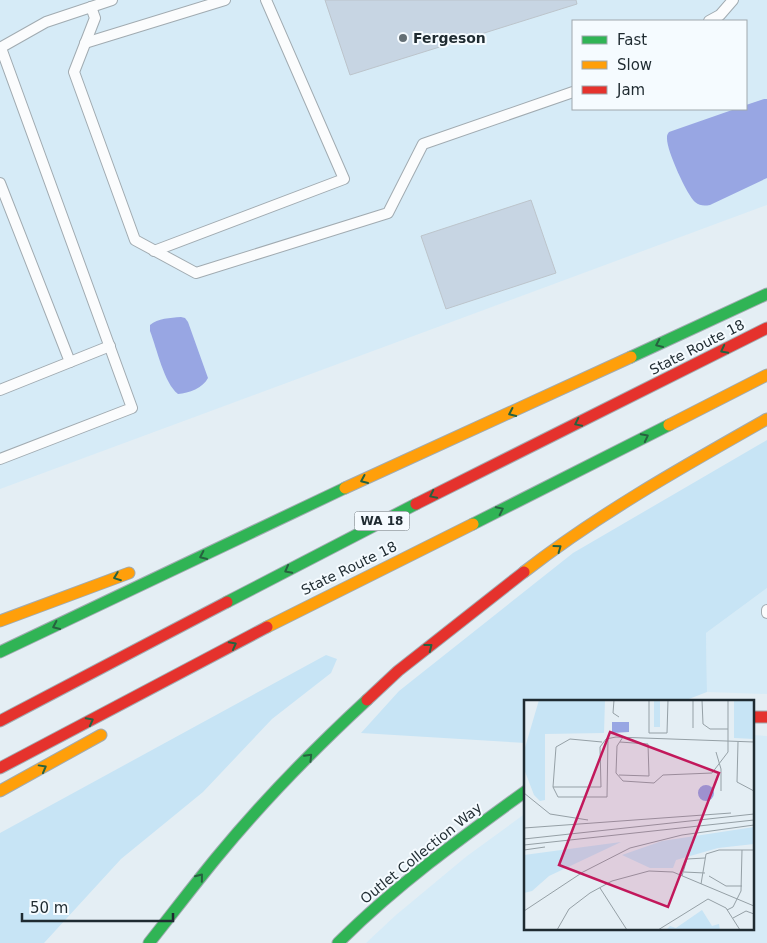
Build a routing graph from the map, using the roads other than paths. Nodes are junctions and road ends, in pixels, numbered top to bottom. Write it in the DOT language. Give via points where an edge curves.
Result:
graph roads {
  1 [pos="112,0"];
  2 [pos="225,0"];
  3 [pos="266,0"];
  4 [pos="734,0"];
  5 [pos="91,7"];
  6 [pos="711,20"];
  7 [pos="85,43"];
  8 [pos="0,48"];
  9 [pos="572,92"];
  10 [pos="0,183"];
  11 [pos="154,251"];
  12 [pos="767,294"];
  13 [pos="767,328"];
  14 [pos="110,346"];
  15 [pos="70,362"];
  16 [pos="767,374"];
  17 [pos="0,390"];
  18 [pos="767,419"];
  19 [pos="0,459"];
  20 [pos="342,490"];
  21 [pos="424,547"];
  22 [pos="187,550"];
  23 [pos="141,568"];
  24 [pos="309,618"];
  25 [pos="0,621"];
  26 [pos="0,652"];
  27 [pos="754,717"];
  28 [pos="767,717"];
  29 [pos="0,721"];
  30 [pos="110,730"];
  31 [pos="0,768"];
  32 [pos="0,791"];
  33 [pos="524,792"];
  34 [pos="149,943"];
  35 [pos="338,943"];
  1 -- 5 [label="lane"];
  2 -- 7 [label="lane"];
  3 -- 11 [label="lane" via="344,179"];
  4 -- 6 [label="lane"];
  5 -- 7 [label="lane" via="95,18"];
  5 -- 8 [label="lane" via="46,22"];
  7 -- 11 [label="lane" via="74,72 135,240"];
  8 -- 14 [label="lane"];
  9 -- 11 [label="lane" via="423,144 388,214 196,273"];
  10 -- 15 [label="lane"];
  12 -- 20 [label="main road, one-way"];
  13 -- 29 [label="main road, State Route 18 / WA 18, one-way" via="415,504"];
  14 -- 15 [label="lane"];
  14 -- 19 [label="lane" via="132,408"];
  15 -- 17 [label="lane"];
  21 -- 16 [label="main road, State Route 18, one-way"];
  34 -- 18 [label="main road, one-way" via="218,856 275,792 398,671 531,567 600,518"];
  20 -- 22 [label="main road"];
  20 -- 26 [label="main road, one-way"];
  21 -- 24 [label="main road" via="379,580"];
  31 -- 21 [label="main road, State Route 18, one-way"];
  23 -- 25 [label="main road, one-way"];
  27 -- 28 [label="main road"];
  32 -- 30 [label="main road, one-way"];
  33 -- 35 [label="main road, Outlet Collection Way" via="445,850 364,917"];
}
